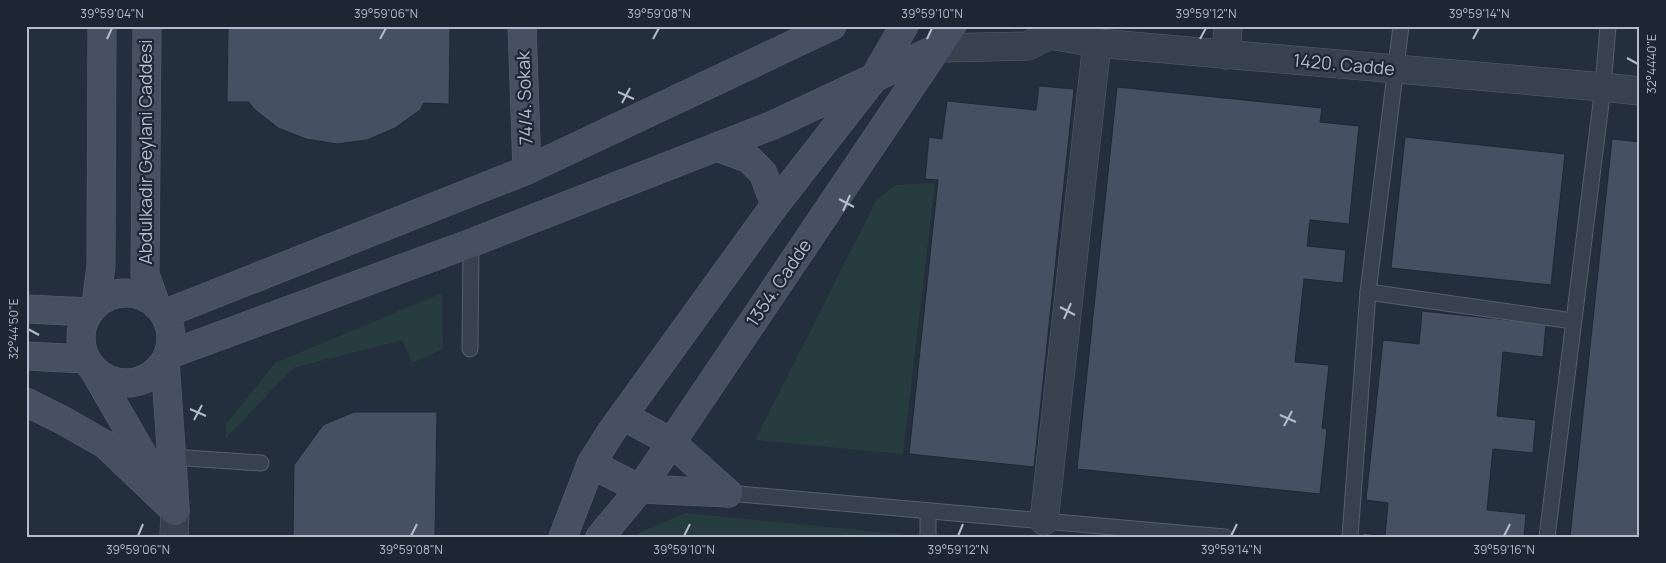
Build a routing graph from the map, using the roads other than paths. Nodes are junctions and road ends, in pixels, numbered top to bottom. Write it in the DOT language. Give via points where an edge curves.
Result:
graph roads {
  1 [pos="102,26"];
  2 [pos="147,26"];
  3 [pos="522,26"];
  4 [pos="832,26"];
  5 [pos="904,26"];
  6 [pos="1228,26"];
  7 [pos="1401,26"];
  8 [pos="1608,26"];
  9 [pos="1045,31"];
  10 [pos="945,37"];
  11 [pos="1097,43"];
  12 [pos="1226,54"];
  13 [pos="1396,69"];
  14 [pos="874,78"];
  15 [pos="1602,87"];
  16 [pos="1640,91"];
  17 [pos="718,147"];
  18 [pos="527,170"];
  19 [pos="775,204"];
  20 [pos="471,243"];
  21 [pos="1368,292"];
  22 [pos="92,308"];
  23 [pos="26,309"];
  24 [pos="160,310"];
  25 [pos="1574,321"];
  26 [pos="470,349"];
  27 [pos="26,356"];
  28 [pos="166,358"];
  29 [pos="90,366"];
  30 [pos="26,402"];
  31 [pos="623,416"];
  32 [pos="672,442"];
  33 [pos="172,457"];
  34 [pos="261,463"];
  35 [pos="591,464"];
  36 [pos="640,489"];
  37 [pos="728,493"];
  38 [pos="928,510"];
  39 [pos="1044,521"];
  40 [pos="175,524"];
  41 [pos="1141,533"];
  42 [pos="563,537"];
  43 [pos="600,537"];
  44 [pos="928,537"];
  45 [pos="1225,537"];
  46 [pos="1350,537"];
  47 [pos="1547,537"];
  1 -- 22 [label="main road" via="101,266"];
  2 -- 24 [label="main road, Abdulkadir Geylani Caddesi" via="145,274"];
  3 -- 18 [label="main road, 74/4. Sokak"];
  4 -- 18 [label="main road"];
  5 -- 14 [label="main road"];
  6 -- 12 [label="street"];
  7 -- 13 [label="lane"];
  8 -- 15 [label="lane"];
  9 -- 10 [label="street, 1420. Cadde" via="1028,46"];
  9 -- 11 [label="street, 1420. Cadde"];
  10 -- 14 [label="main road"];
  10 -- 32 [label="main road, 1354. Cadde"];
  11 -- 12 [label="street, 1420. Cadde"];
  11 -- 39 [label="street"];
  12 -- 13 [label="street, 1420. Cadde"];
  13 -- 15 [label="street, 1420. Cadde"];
  13 -- 21 [label="lane"];
  14 -- 17 [label="main road"];
  14 -- 19 [label="main road"];
  15 -- 16 [label="street, 1420. Cadde"];
  15 -- 25 [label="lane"];
  17 -- 19 [label="main road" via="749,159 763,174"];
  17 -- 20 [label="main road"];
  18 -- 24 [label="main road"];
  19 -- 31 [label="main road"];
  20 -- 26 [label="lane"];
  20 -- 28 [label="main road"];
  21 -- 25 [label="lane"];
  21 -- 46 [label="lane"];
  22 -- 23 [label="main road"];
  22 -- 24 [label="main road" via="107,297 120,293 146,298"];
  22 -- 29 [label="main road" via="82,327 80,343"];
  24 -- 28 [label="main road" via="170,327"];
  25 -- 47 [label="lane"];
  27 -- 29 [label="main road"];
  28 -- 29 [label="main road" via="154,373 140,381 124,384 108,380"];
  28 -- 33 [label="main road"];
  29 -- 40 [label="main road"];
  30 -- 40 [label="main road" via="106,445"];
  31 -- 32 [label="main road"];
  31 -- 35 [label="main road"];
  32 -- 36 [label="main road, 1354. Cadde"];
  32 -- 37 [label="main road"];
  33 -- 34 [label="lane"];
  33 -- 40 [label="main road"];
  35 -- 36 [label="main road"];
  35 -- 42 [label="main road"];
  36 -- 37 [label="main road"];
  36 -- 43 [label="main road, 1354. Cadde"];
  37 -- 38 [label="lane"];
  38 -- 39 [label="lane"];
  38 -- 44 [label="lane"];
  39 -- 41 [label="lane"];
  41 -- 45 [label="lane"];
}
